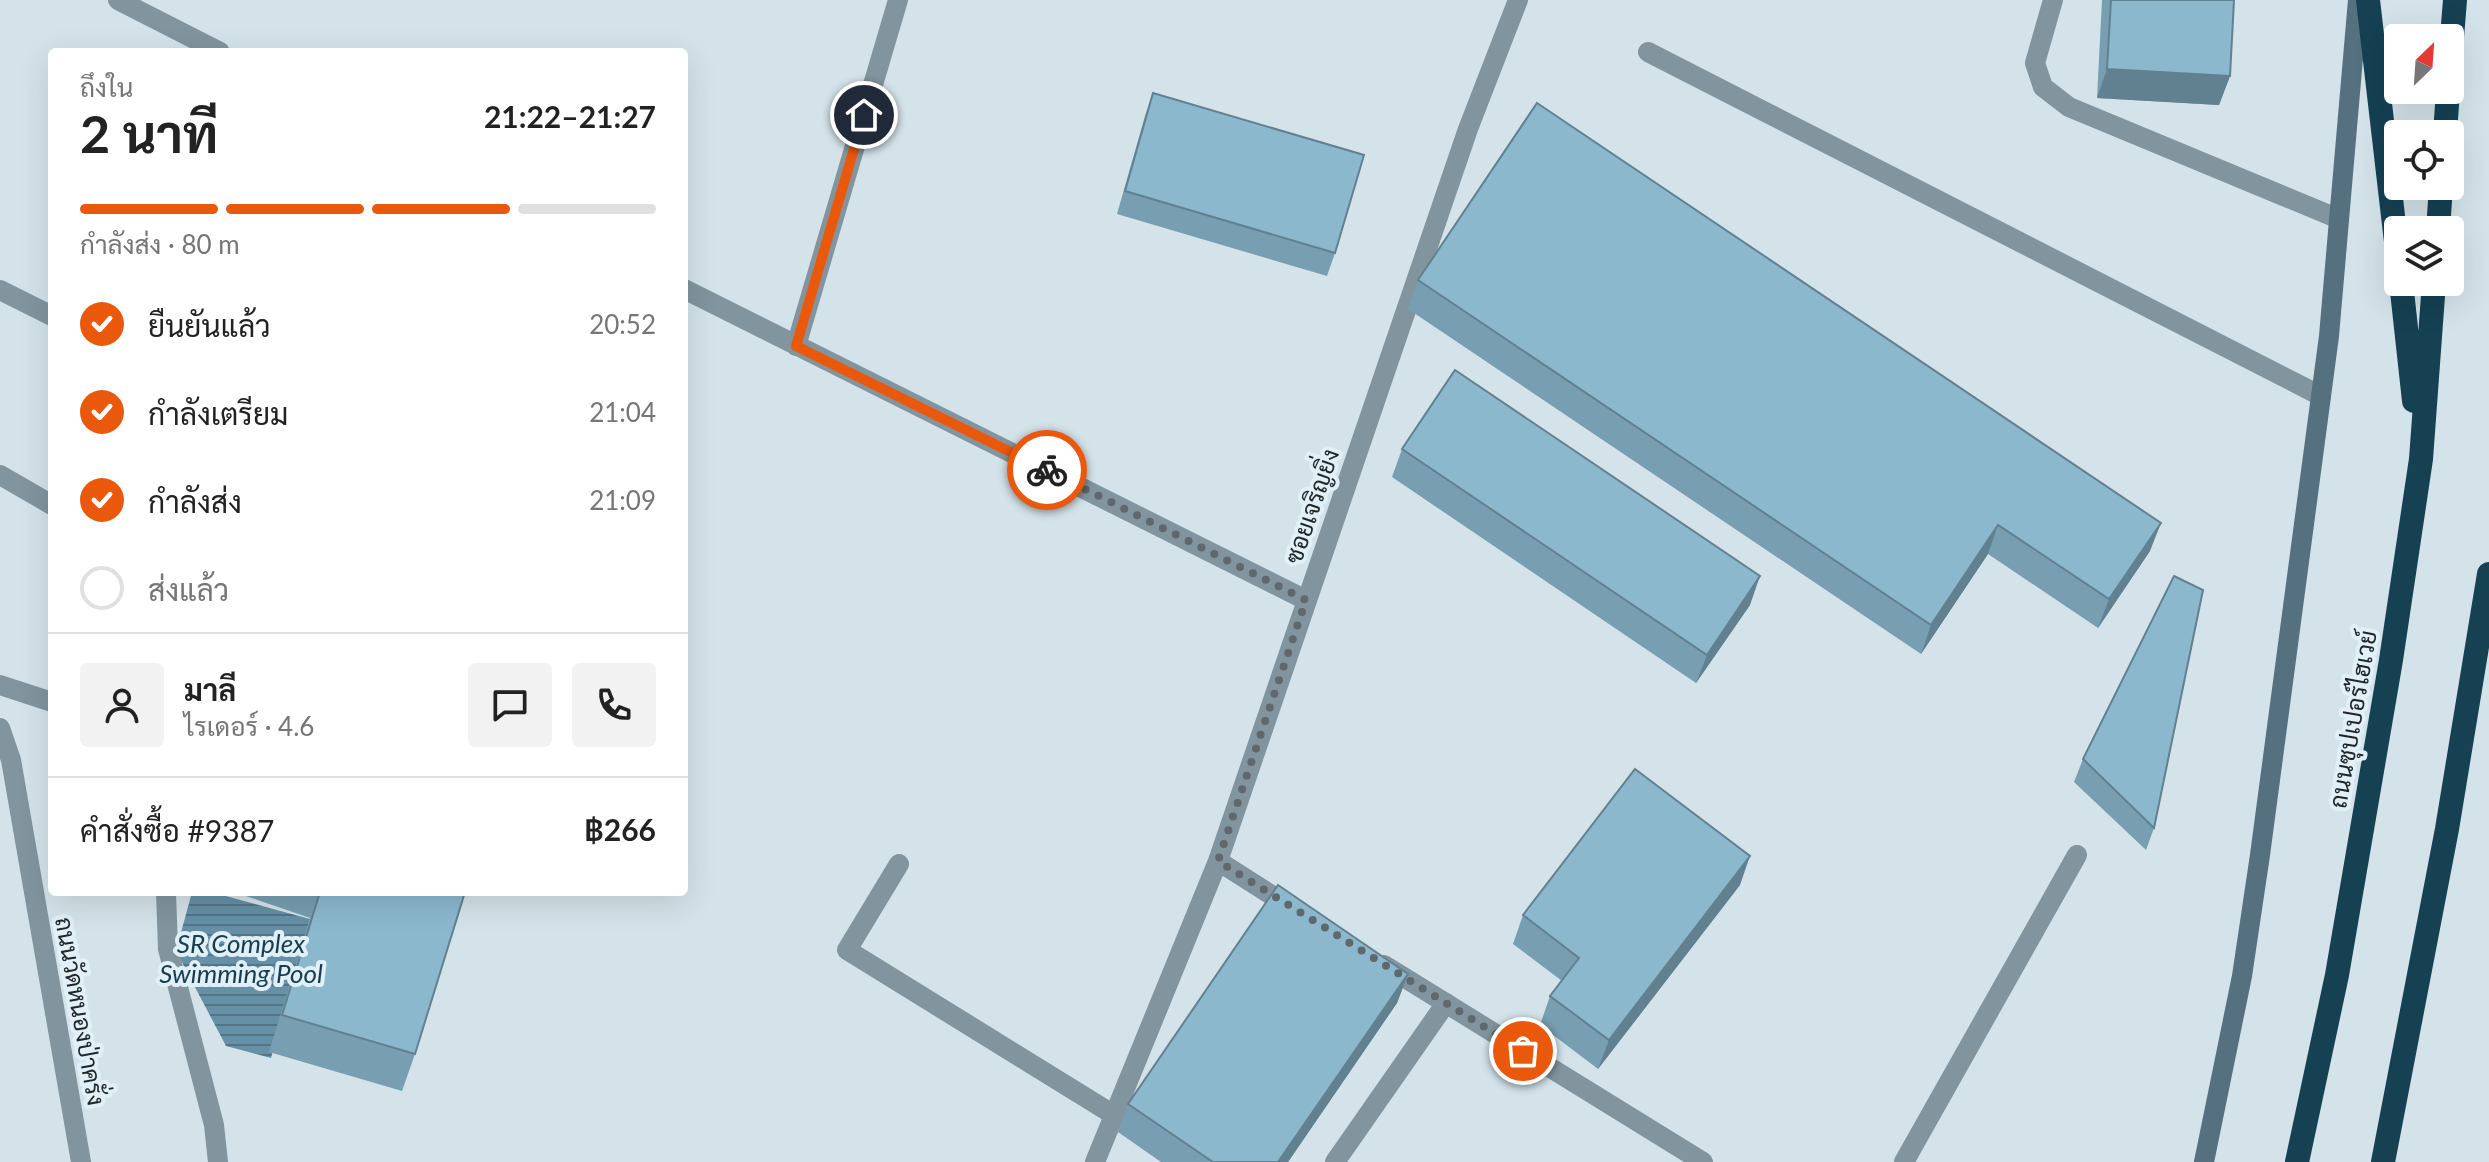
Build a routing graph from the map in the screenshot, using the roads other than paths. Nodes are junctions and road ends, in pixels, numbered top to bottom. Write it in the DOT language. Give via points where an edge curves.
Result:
graph roads {
  1 [pos="118,0"];
  2 [pos="898,0"];
  3 [pos="1518,0"];
  4 [pos="2053,0"];
  5 [pos="2358,0"];
  6 [pos="2368,0"];
  7 [pos="2455,0"];
  8 [pos="2453,24"];
  9 [pos="212,48"];
  10 [pos="1648,52"];
  11 [pos="2393,216"];
  12 [pos="2339,219"];
  13 [pos="0,290"];
  14 [pos="688,291"];
  15 [pos="2403,296"];
  16 [pos="2433,296"];
  17 [pos="48,314"];
  18 [pos="796,346"];
  19 [pos="2321,396"];
  20 [pos="2421,459"];
  21 [pos="0,475"];
  22 [pos="48,503"];
  23 [pos="2489,574"];
  24 [pos="1306,600"];
  25 [pos="0,685"];
  26 [pos="48,701"];
  27 [pos="0,728"];
  28 [pos="2077,855"];
  29 [pos="1218,861"];
  30 [pos="899,864"];
  31 [pos="166,896"];
  32 [pos="1312,920"];
  33 [pos="1365,953"];
  34 [pos="1446,1003"];
  35 [pos="1114,1115"];
  36 [pos="81,1162"];
  37 [pos="218,1162"];
  38 [pos="1095,1162"];
  39 [pos="1335,1162"];
  40 [pos="1703,1162"];
  41 [pos="1904,1162"];
  42 [pos="2204,1162"];
  43 [pos="2297,1162"];
  44 [pos="2383,1162"];
  1 -- 9 [label="street"];
  2 -- 18 [label="street"];
  3 -- 24 [label="street, ซอยเจริญยิ่ง" via="1468,129"];
  4 -- 12 [label="street" via="2035,63 2043,87 2069,107"];
  5 -- 12 [label="main road"];
  6 -- 11 [label="highway"];
  7 -- 8 [label="highway"];
  10 -- 19 [label="street"];
  12 -- 19 [label="main road"];
  13 -- 17 [label="street"];
  14 -- 18 [label="street"];
  15 -- 20 [label="highway"];
  16 -- 20 [label="highway, ถนนซุปเปอร์ไฮเวย์"];
  18 -- 24 [label="street"];
  19 -- 42 [label="main road" via="2242,976"];
  20 -- 43 [label="highway, ถนนซุปเปอร์ไฮเวย์" via="2337,975"];
  21 -- 22 [label="street"];
  23 -- 44 [label="highway"];
  24 -- 29 [label="street, ซอยเจริญยิ่ง"];
  25 -- 26 [label="street"];
  27 -- 36 [label="street, ถนนวัดหนองป่าครั่ง" via="11,760"];
  28 -- 41 [label="street"];
  29 -- 32 [label="street"];
  29 -- 35 [label="street, ซอยเจริญยิ่ง"];
  30 -- 35 [label="street" via="847,950"];
  31 -- 37 [label="street" via="168,949 214,1125"];
  33 -- 34 [label="street"];
  34 -- 39 [label="street"];
  34 -- 40 [label="street"];
  35 -- 38 [label="street, ซอยเจริญยิ่ง"];
}
